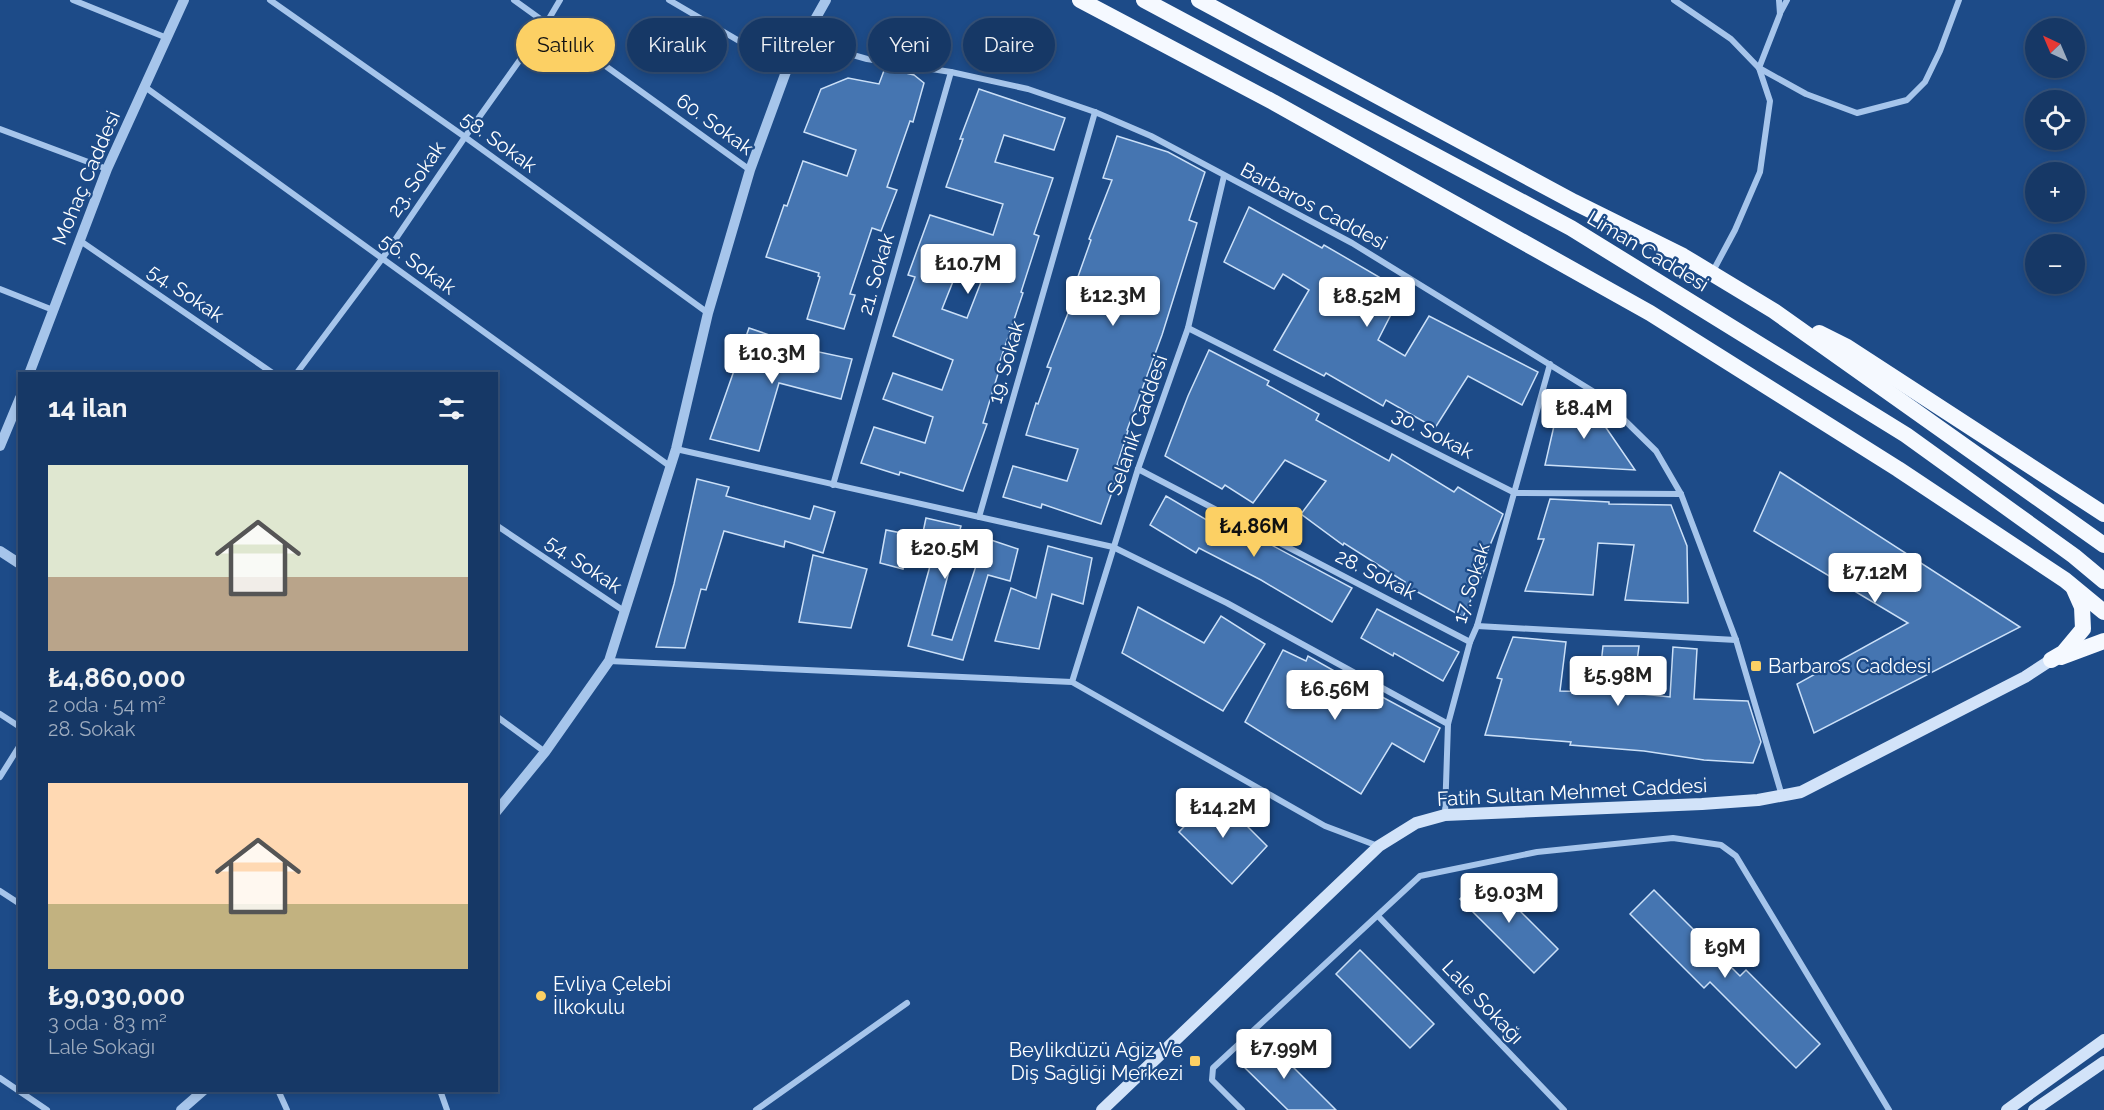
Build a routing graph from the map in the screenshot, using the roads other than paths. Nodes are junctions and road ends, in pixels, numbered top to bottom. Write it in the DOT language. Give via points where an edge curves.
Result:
graph roads {
  1 [pos="74,0"];
  2 [pos="184,0"];
  3 [pos="270,0"];
  4 [pos="514,0"];
  5 [pos="560,0"];
  6 [pos="669,0"];
  7 [pos="826,0"];
  8 [pos="1080,0"];
  9 [pos="1144,0"];
  10 [pos="1199,0"];
  11 [pos="1674,0"];
  12 [pos="1779,0"];
  13 [pos="1786,0"];
  14 [pos="1959,0"];
  15 [pos="1780,14"];
  16 [pos="541,18"];
  17 [pos="549,18"];
  18 [pos="816,18"];
  19 [pos="168,38"];
  20 [pos="739,41"];
  21 [pos="516,65"];
  22 [pos="1759,68"];
  23 [pos="615,72"];
  24 [pos="787,72"];
  25 [pos="951,72"];
  26 [pos="146,87"];
  27 [pos="1095,112"];
  28 [pos="0,129"];
  29 [pos="465,137"];
  30 [pos="107,169"];
  31 [pos="750,170"];
  32 [pos="1224,176"];
  33 [pos="79,240"];
  34 [pos="382,259"];
  35 [pos="1712,273"];
  36 [pos="0,290"];
  37 [pos="53,310"];
  38 [pos="1774,311"];
  39 [pos="708,313"];
  40 [pos="1188,328"];
  41 [pos="1550,364"];
  42 [pos="30,372"];
  43 [pos="271,372"];
  44 [pos="298,372"];
  45 [pos="18,403"];
  46 [pos="0,446"];
  47 [pos="676,449"];
  48 [pos="671,467"];
  49 [pos="1138,469"];
  50 [pos="833,485"];
  51 [pos="1515,493"];
  52 [pos="1681,494"];
  53 [pos="2104,514"];
  54 [pos="979,517"];
  55 [pos="498,526"];
  56 [pos="2104,545"];
  57 [pos="1113,547"];
  58 [pos="0,551"];
  59 [pos="18,563"];
  60 [pos="2104,581"];
  61 [pos="2072,586"];
  62 [pos="624,611"];
  63 [pos="2104,612"];
  64 [pos="1477,626"];
  65 [pos="1736,640"];
  66 [pos="2104,641"];
  67 [pos="1470,642"];
  68 [pos="2051,660"];
  69 [pos="609,661"];
  70 [pos="1072,682"];
  71 [pos="0,714"];
  72 [pos="498,717"];
  73 [pos="1448,724"];
  74 [pos="18,726"];
  75 [pos="18,748"];
  76 [pos="545,752"];
  77 [pos="0,777"];
  78 [pos="1782,796"];
  79 [pos="498,810"];
  80 [pos="1445,815"];
  81 [pos="1379,846"];
  82 [pos="0,891"];
  83 [pos="18,903"];
  84 [pos="1377,916"];
  85 [pos="907,1003"];
  86 [pos="2104,1040"];
  87 [pos="2104,1062"];
  88 [pos="0,1078"];
  89 [pos="18,1090"];
  90 [pos="21,1092"];
  91 [pos="202,1092"];
  92 [pos="279,1092"];
  93 [pos="441,1092"];
  94 [pos="1108,1108"];
  95 [pos="47,1110"];
  96 [pos="181,1110"];
  97 [pos="287,1110"];
  98 [pos="447,1110"];
  99 [pos="756,1110"];
  100 [pos="1242,1110"];
  101 [pos="1564,1110"];
  102 [pos="1889,1110"];
  103 [pos="2007,1110"];
  104 [pos="2034,1110"];
  1 -- 19 [label="street"];
  2 -- 19 [label="street, Mohaç Caddesi"];
  3 -- 29 [label="street, 58. Sokak"];
  4 -- 16 [label="street, 60. Sokak"];
  5 -- 17 [label="street, 23. Sokak"];
  6 -- 20 [label="street"];
  7 -- 18 [label="street"];
  8 -- 61 [label="highway" via="1274,102 1650,313 1898,469"];
  9 -- 60 [label="highway, Liman Caddesi" via="1600,246 1906,435"];
  10 -- 35 [label="highway, Liman Caddesi"];
  11 -- 22 [label="street" via="1731,39"];
  12 -- 15 [label="street"];
  13 -- 15 [label="street"];
  14 -- 22 [label="street" via="1925,82 1907,100 1857,112 1806,94"];
  15 -- 22 [label="street"];
  19 -- 26 [label="street, Mohaç Caddesi"];
  21 -- 29 [label="street, 23. Sokak"];
  22 -- 35 [label="street" via="1770,101 1760,172"];
  23 -- 31 [label="street, 60. Sokak"];
  24 -- 31 [label="street"];
  25 -- 27 [label="street, Barbaros Caddesi" via="1028,89"];
  25 -- 50 [label="street, 21. Sokak"];
  26 -- 30 [label="street, Mohaç Caddesi"];
  26 -- 34 [label="street, 56. Sokak"];
  27 -- 32 [label="street, Barbaros Caddesi"];
  27 -- 54 [label="street, 19. Sokak"];
  28 -- 30 [label="street"];
  29 -- 34 [label="street, 23. Sokak"];
  29 -- 39 [label="street, 58. Sokak"];
  30 -- 33 [label="street, Mohaç Caddesi"];
  31 -- 39 [label="street"];
  32 -- 40 [label="street, Selanik Caddesi"];
  32 -- 41 [label="street, Barbaros Caddesi" via="1352,243"];
  33 -- 37 [label="street, Mohaç Caddesi"];
  33 -- 43 [label="street, 54. Sokak"];
  34 -- 44 [label="street, 23. Sokak"];
  34 -- 48 [label="street, 56. Sokak"];
  35 -- 38 [label="highway, Liman Caddesi"];
  36 -- 37 [label="street"];
  37 -- 42 [label="street, Mohaç Caddesi"];
  38 -- 53 [label="highway" via="1847,346"];
  38 -- 56 [label="highway, Liman Caddesi"];
  39 -- 47 [label="street"];
  40 -- 49 [label="street, Selanik Caddesi"];
  40 -- 51 [label="street, 30. Sokak"];
  41 -- 51 [label="street, 17. Sokak"];
  41 -- 52 [label="street, Barbaros Caddesi" via="1599,394 1656,451"];
  45 -- 46 [label="street"];
  47 -- 48 [label="street"];
  47 -- 50 [label="street"];
  48 -- 62 [label="street"];
  49 -- 57 [label="street, Selanik Caddesi"];
  49 -- 67 [label="street, 28. Sokak"];
  50 -- 54 [label="street"];
  51 -- 52 [label="street, 30. Sokak"];
  51 -- 64 [label="street, 17. Sokak"];
  52 -- 65 [label="street, Barbaros Caddesi"];
  54 -- 57 [label="street"];
  55 -- 62 [label="street, 54. Sokak"];
  57 -- 70 [label="street, Selanik Caddesi"];
  57 -- 73 [label="street" via="1227,603"];
  58 -- 59 [label="street"];
  61 -- 63 [label="highway"];
  61 -- 68 [label="highway" via="2082,606 2083,629 2063,653"];
  62 -- 69 [label="street"];
  64 -- 65 [label="street"];
  64 -- 67 [label="street, 17. Sokak"];
  65 -- 78 [label="street, Barbaros Caddesi"];
  66 -- 68 [label="highway"];
  67 -- 73 [label="street, 17. Sokak"];
  68 -- 78 [label="main road, Fatih Sultan Mehmet Caddesi" via="1801,792"];
  69 -- 70 [label="street"];
  69 -- 76 [label="street"];
  70 -- 81 [label="street" via="1325,826"];
  71 -- 74 [label="street"];
  72 -- 76 [label="street"];
  73 -- 80 [label="street, 17. Sokak"];
  75 -- 77 [label="street"];
  76 -- 79 [label="street"];
  78 -- 80 [label="main road, Fatih Sultan Mehmet Caddesi" via="1702,804"];
  80 -- 81 [label="main road, Fatih Sultan Mehmet Caddesi" via="1416,823"];
  81 -- 94 [label="main road, Fatih Sultan Mehmet Caddesi"];
  82 -- 83 [label="street"];
  84 -- 100 [label="street" via="1213,1068 1212,1080"];
  84 -- 101 [label="street, Lale Sokağı"];
  84 -- 102 [label="street" via="1420,876 1443,871 1537,852 1673,838 1721,845 1736,856"];
  85 -- 99 [label="street"];
  86 -- 103 [label="main road"];
  87 -- 104 [label="main road"];
  88 -- 89 [label="street"];
  90 -- 95 [label="street"];
  91 -- 96 [label="street"];
  92 -- 97 [label="street"];
  93 -- 98 [label="street"];
}
